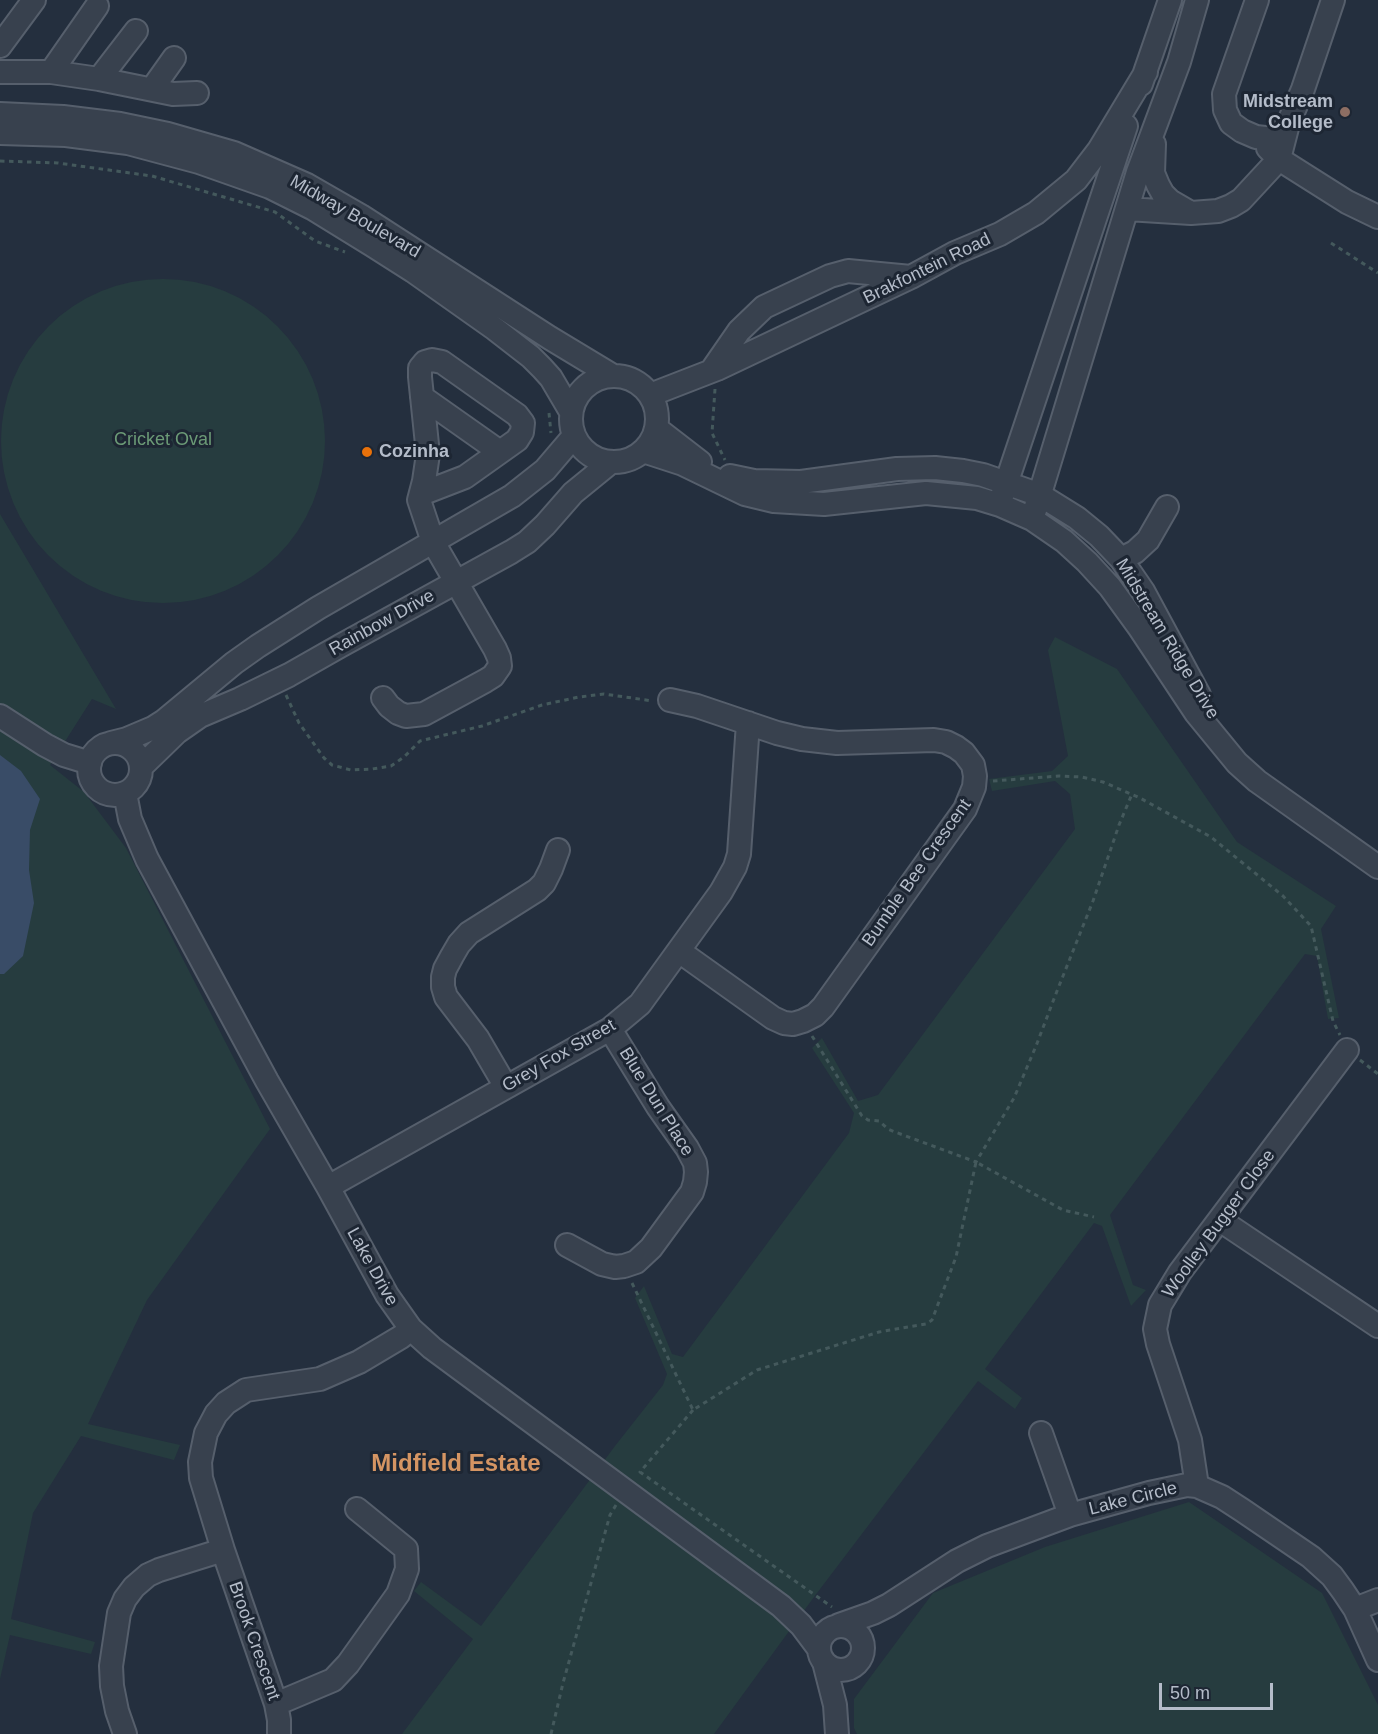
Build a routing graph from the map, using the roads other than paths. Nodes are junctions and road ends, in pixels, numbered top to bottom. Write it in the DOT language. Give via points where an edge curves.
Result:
graph roads {
  1 [pos="34,0"];
  2 [pos="1170,0"];
  3 [pos="1197,0"];
  4 [pos="1257,0"];
  5 [pos="1333,0"];
  6 [pos="97,6"];
  7 [pos="136,31"];
  8 [pos="0,46"];
  9 [pos="174,58"];
  10 [pos="0,72"];
  11 [pos="51,72"];
  12 [pos="1146,72"];
  13 [pos="99,79"];
  14 [pos="152,89"];
  15 [pos="197,93"];
  16 [pos="0,114"];
  17 [pos="1155,124"];
  18 [pos="1288,124"];
  19 [pos="1126,126"];
  20 [pos="0,133"];
  21 [pos="1256,137"];
  22 [pos="1279,159"];
  23 [pos="1130,200"];
  24 [pos="1191,213"];
  25 [pos="1378,217"];
  26 [pos="1086,246"];
  27 [pos="911,277"];
  28 [pos="716,369"];
  29 [pos="613,376"];
  30 [pos="650,395"];
  31 [pos="422,397"];
  32 [pos="560,412"];
  33 [pos="656,428"];
  34 [pos="574,436"];
  35 [pos="643,451"];
  36 [pos="500,452"];
  37 [pos="428,454"];
  38 [pos="611,462"];
  39 [pos="465,477"];
  40 [pos="1006,482"];
  41 [pos="421,494"];
  42 [pos="1040,495"];
  43 [pos="1000,505"];
  44 [pos="1167,507"];
  45 [pos="1032,519"];
  46 [pos="433,542"];
  47 [pos="1121,559"];
  48 [pos="456,583"];
  49 [pos="383,698"];
  50 [pos="670,700"];
  51 [pos="0,716"];
  52 [pos="748,723"];
  53 [pos="111,743"];
  54 [pos="90,763"];
  55 [pos="142,766"];
  56 [pos="1257,781"];
  57 [pos="125,793"];
  58 [pos="558,850"];
  59 [pos="1378,867"];
  60 [pos="679,951"];
  61 [pos="610,1029"];
  62 [pos="1347,1050"];
  63 [pos="506,1087"];
  64 [pos="328,1187"];
  65 [pos="1220,1220"];
  66 [pos="567,1245"];
  67 [pos="1378,1326"];
  68 [pos="411,1329"];
  69 [pos="1041,1433"];
  70 [pos="1197,1486"];
  71 [pos="357,1509"];
  72 [pos="1070,1515"];
  73 [pos="223,1550"];
  74 [pos="902,1597"];
  75 [pos="1378,1600"];
  76 [pos="781,1606"];
  77 [pos="1355,1609"];
  78 [pos="841,1625"];
  79 [pos="863,1643"];
  80 [pos="821,1656"];
  81 [pos="1378,1660"];
  82 [pos="848,1669"];
  83 [pos="276,1704"];
  84 [pos="835,1705"];
  85 [pos="125,1734"];
  86 [pos="279,1734"];
  87 [pos="837,1734"];
  1 -- 8 [label="street"];
  2 -- 12 [label="street, Brakfontein Road"];
  3 -- 17 [label="street"];
  4 -- 21 [label="street" via="1224,94 1231,123"];
  5 -- 18 [label="street"];
  6 -- 11 [label="street"];
  7 -- 13 [label="street"];
  9 -- 14 [label="street"];
  10 -- 11 [label="street"];
  11 -- 13 [label="street"];
  12 -- 19 [label="street, Brakfontein Road"];
  12 -- 27 [label="street, Brakfontein Road" via="1076,180 1036,213"];
  13 -- 14 [label="street"];
  14 -- 15 [label="street"];
  16 -- 29 [label="street, Midway Boulevard" via="120,124 234,153 307,185 361,216"];
  17 -- 23 [label="street"];
  17 -- 24 [label="street" via="1153,173 1163,194"];
  18 -- 21 [label="street" via="1271,138"];
  18 -- 22 [label="street"];
  19 -- 23 [label="street"];
  19 -- 26 [label="street, Brakfontein Road"];
  20 -- 32 [label="street, Midway Boulevard" via="66,135 128,143 270,187 372,244 495,329 531,357 550,378"];
  21 -- 22 [label="street"];
  22 -- 24 [label="street" via="1231,206"];
  22 -- 25 [label="street"];
  23 -- 24 [label="street"];
  23 -- 26 [label="street" via="1121,193 1117,196"];
  23 -- 42 [label="street"];
  26 -- 40 [label="street, Brakfontein Road"];
  27 -- 28 [label="street, Brakfontein Road"];
  27 -- 28 [label="street" via="848,271 764,307 739,331"];
  28 -- 30 [label="street, Brakfontein Road"];
  29 -- 30 [label="street, Midway Boulevard" via="634,381"];
  29 -- 32 [label="street" via="585,386"];
  30 -- 33 [label="street" via="656,408"];
  31 -- 36 [label="street"];
  31 -- 36 [label="street" via="420,368 432,360 442,362 518,415 523,423 522,432"];
  31 -- 37 [label="street"];
  32 -- 34 [label="street, Midway Boulevard"];
  33 -- 35 [label="street"];
  33 -- 40 [label="street, Midstream Ridge Drive" via="709,467 754,482 801,482 935,468"];
  34 -- 38 [label="street" via="589,454"];
  34 -- 46 [label="street" via="528,485"];
  35 -- 38 [label="street" via="625,461"];
  35 -- 43 [label="street, Midstream Ridge Drive" via="682,464 745,494 774,501 824,504 926,493 977,498"];
  36 -- 39 [label="street"];
  37 -- 39 [label="street"];
  37 -- 41 [label="street"];
  38 -- 48 [label="street, Rainbow Drive" via="573,493 527,542"];
  39 -- 41 [label="street"];
  40 -- 42 [label="street, Midstream Ridge Drive"];
  40 -- 43 [label="street, Brakfontein Road"];
  41 -- 46 [label="street" via="420,507"];
  42 -- 45 [label="street"];
  42 -- 47 [label="street, Midstream Ridge Drive" via="1077,518"];
  43 -- 45 [label="street, Midstream Ridge Drive"];
  44 -- 47 [label="street" via="1148,540"];
  45 -- 56 [label="street, Midstream Ridge Drive" via="1064,541 1110,587 1196,713"];
  46 -- 48 [label="street"];
  46 -- 53 [label="street" via="258,646 153,728"];
  47 -- 56 [label="street, Midstream Ridge Drive" via="1143,591 1201,698"];
  48 -- 49 [label="street" via="499,658 497,671 424,714 406,716"];
  48 -- 55 [label="street, Rainbow Drive" via="279,680 212,710 188,724"];
  50 -- 52 [label="street, Bumble Bee Crescent"];
  51 -- 54 [label="street" via="45,746"];
  52 -- 60 [label="street, Grey Fox Street" via="739,854 730,878"];
  52 -- 60 [label="street, Bumble Bee Crescent" via="790,737 822,742 946,742 964,753 973,765 975,782 965,809 815,1015 793,1024 773,1018"];
  53 -- 54 [label="street" via="96,751"];
  53 -- 55 [label="street" via="135,751"];
  54 -- 57 [label="street" via="90,776 100,790 116,795"];
  55 -- 57 [label="street" via="138,783"];
  56 -- 59 [label="street, Midstream Ridge Drive"];
  57 -- 64 [label="street, Lake Drive" via="130,819 147,859"];
  58 -- 63 [label="street" via="544,883 469,933 459,944 443,977 446,997 478,1039"];
  60 -- 61 [label="street, Grey Fox Street" via="640,1004"];
  61 -- 63 [label="street, Grey Fox Street"];
  61 -- 66 [label="street, Blue Dun Place" via="687,1148 696,1172 692,1192 636,1262 615,1267 602,1264"];
  62 -- 65 [label="street, Woolley Bugger Close"];
  63 -- 64 [label="street, Grey Fox Street"];
  64 -- 68 [label="street, Lake Drive" via="387,1295"];
  65 -- 67 [label="street"];
  65 -- 70 [label="street, Woolley Bugger Close" via="1168,1289 1155,1329 1190,1440"];
  68 -- 73 [label="street, Brook Crescent" via="390,1345 336,1373 321,1379 246,1390 216,1414 206,1432 200,1462 201,1478"];
  68 -- 76 [label="street, Lake Drive"];
  69 -- 72 [label="street"];
  70 -- 72 [label="street, Lake Circle" via="1149,1493"];
  70 -- 77 [label="street, Lake Circle" via="1222,1497 1311,1557 1332,1576"];
  71 -- 83 [label="street" via="406,1549 407,1569 398,1594 333,1680"];
  72 -- 74 [label="street, Lake Circle" via="987,1546"];
  73 -- 83 [label="street, Brook Crescent"];
  73 -- 85 [label="street" via="148,1575 125,1599 119,1613 111,1666 117,1711"];
  74 -- 78 [label="street, Lake Circle"];
  74 -- 79 [label="street, Lake Circle"];
  75 -- 77 [label="street"];
  76 -- 78 [label="street, Lake Drive" via="814,1621"];
  76 -- 80 [label="street, Lake Drive" via="801,1625"];
  77 -- 81 [label="street, Lake Circle"];
  78 -- 79 [label="street" via="857,1632"];
  78 -- 80 [label="street" via="822,1636"];
  79 -- 82 [label="street" via="859,1661"];
  80 -- 82 [label="street" via="835,1669"];
  80 -- 84 [label="street"];
  82 -- 84 [label="street"];
  83 -- 86 [label="street, Brook Crescent"];
  84 -- 87 [label="street"];
}
